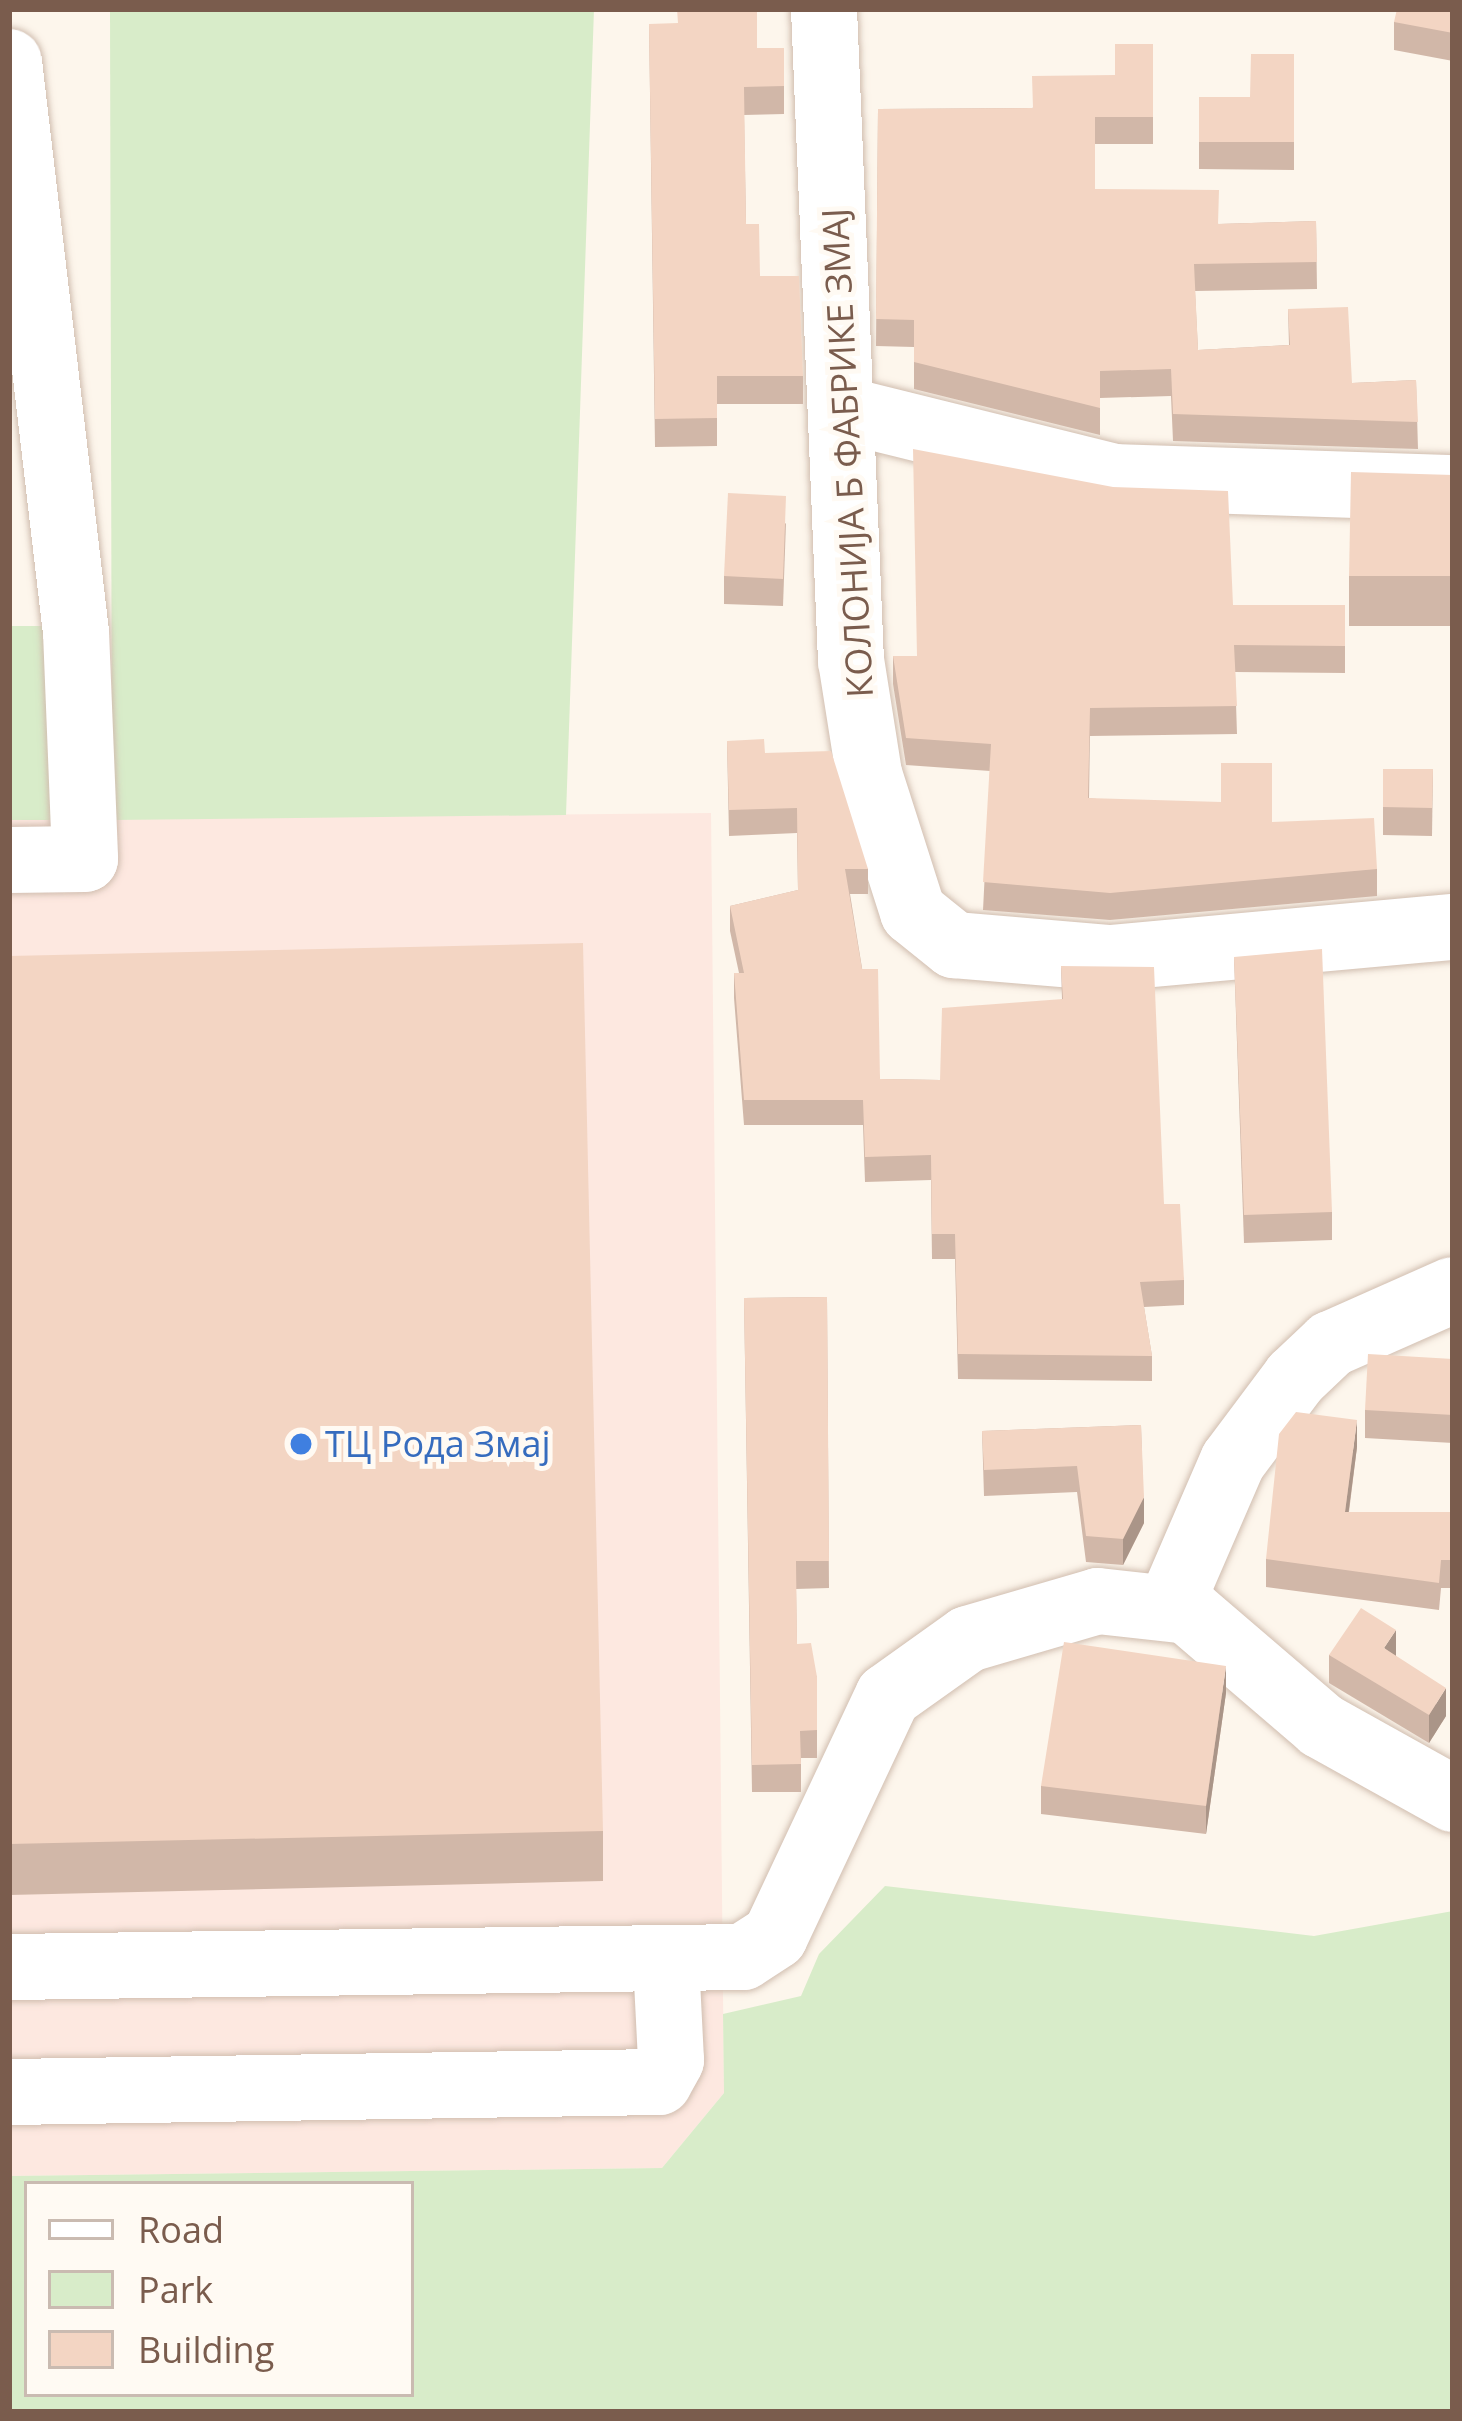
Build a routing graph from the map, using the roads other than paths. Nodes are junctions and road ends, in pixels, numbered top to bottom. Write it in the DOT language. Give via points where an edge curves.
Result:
graph roads {
  1 [pos="824,9"];
  2 [pos="9,62"];
  3 [pos="848,411"];
  4 [pos="1453,488"];
  5 [pos="9,860"];
  6 [pos="1453,927"];
  7 [pos="1453,1290"];
  8 [pos="1171,1604"];
  9 [pos="1453,1799"];
  10 [pos="666,1960"];
  11 [pos="9,1967"];
  12 [pos="9,2092"];
  1 -- 3 [label="street, КОЛОНИЈА Б ФАБРИКЕ ЗМАЈ"];
  2 -- 5 [label="street" via="76,632 85,859"];
  3 -- 4 [label="street" via="1115,477"];
  3 -- 6 [label="street, КОЛОНИЈА Б ФАБРИКЕ ЗМАЈ" via="860,724 901,886 931,932 982,951 1110,958"];
  7 -- 8 [label="street" via="1331,1344 1295,1378 1233,1461"];
  8 -- 9 [label="street" via="1322,1726"];
  8 -- 10 [label="street" via="1066,1607 928,1662 863,1731 775,1936 743,1958"];
  10 -- 11 [label="street"];
  10 -- 12 [label="street" via="671,2060 658,2081"];
}
